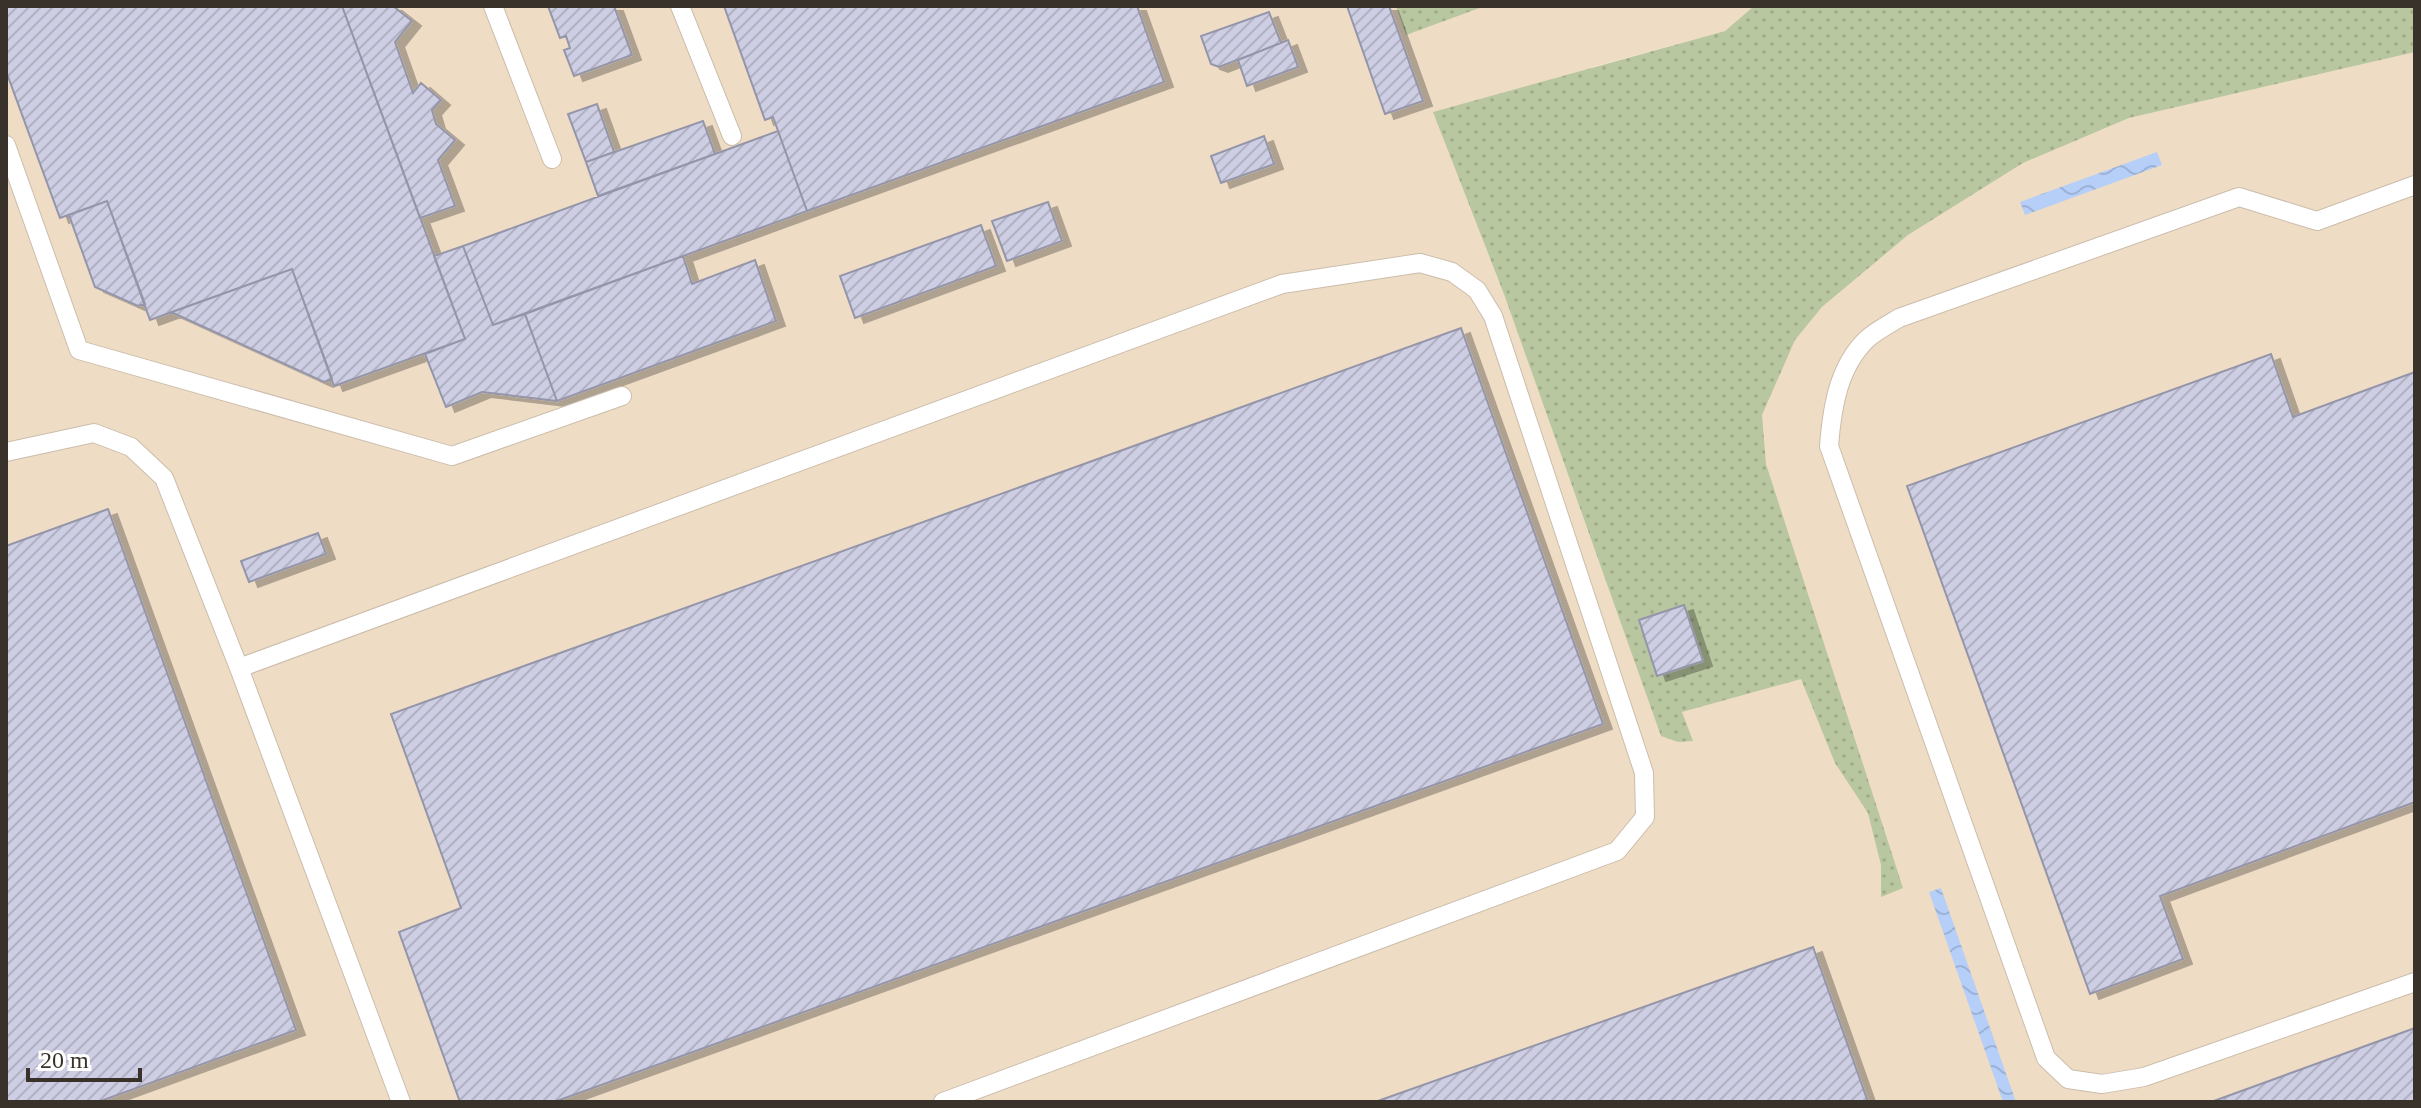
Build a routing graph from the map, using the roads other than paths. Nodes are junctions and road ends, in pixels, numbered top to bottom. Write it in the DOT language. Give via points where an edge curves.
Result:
graph roads {
  1 [pos="493,6"];
  2 [pos="680,6"];
  3 [pos="732,136"];
  4 [pos="6,145"];
  5 [pos="552,159"];
  6 [pos="2415,185"];
  7 [pos="622,396"];
  8 [pos="6,452"];
  9 [pos="239,668"];
  10 [pos="2415,982"];
  11 [pos="401,1102"];
  12 [pos="943,1102"];
  1 -- 5 [label="lane"];
  2 -- 3 [label="lane"];
  4 -- 7 [label="lane" via="79,350 452,456"];
  6 -- 10 [label="lane" via="2317,221 2239,197 1899,318 1867,339 1846,368 1832,408 1829,446 2046,1058 2068,1079 2102,1084 2144,1077"];
  8 -- 9 [label="lane" via="94,433 131,447 164,478"];
  9 -- 11 [label="lane"];
  9 -- 12 [label="lane" via="1282,284 1420,263 1452,272 1477,290 1493,316 1644,773 1645,817 1617,851"];
}
